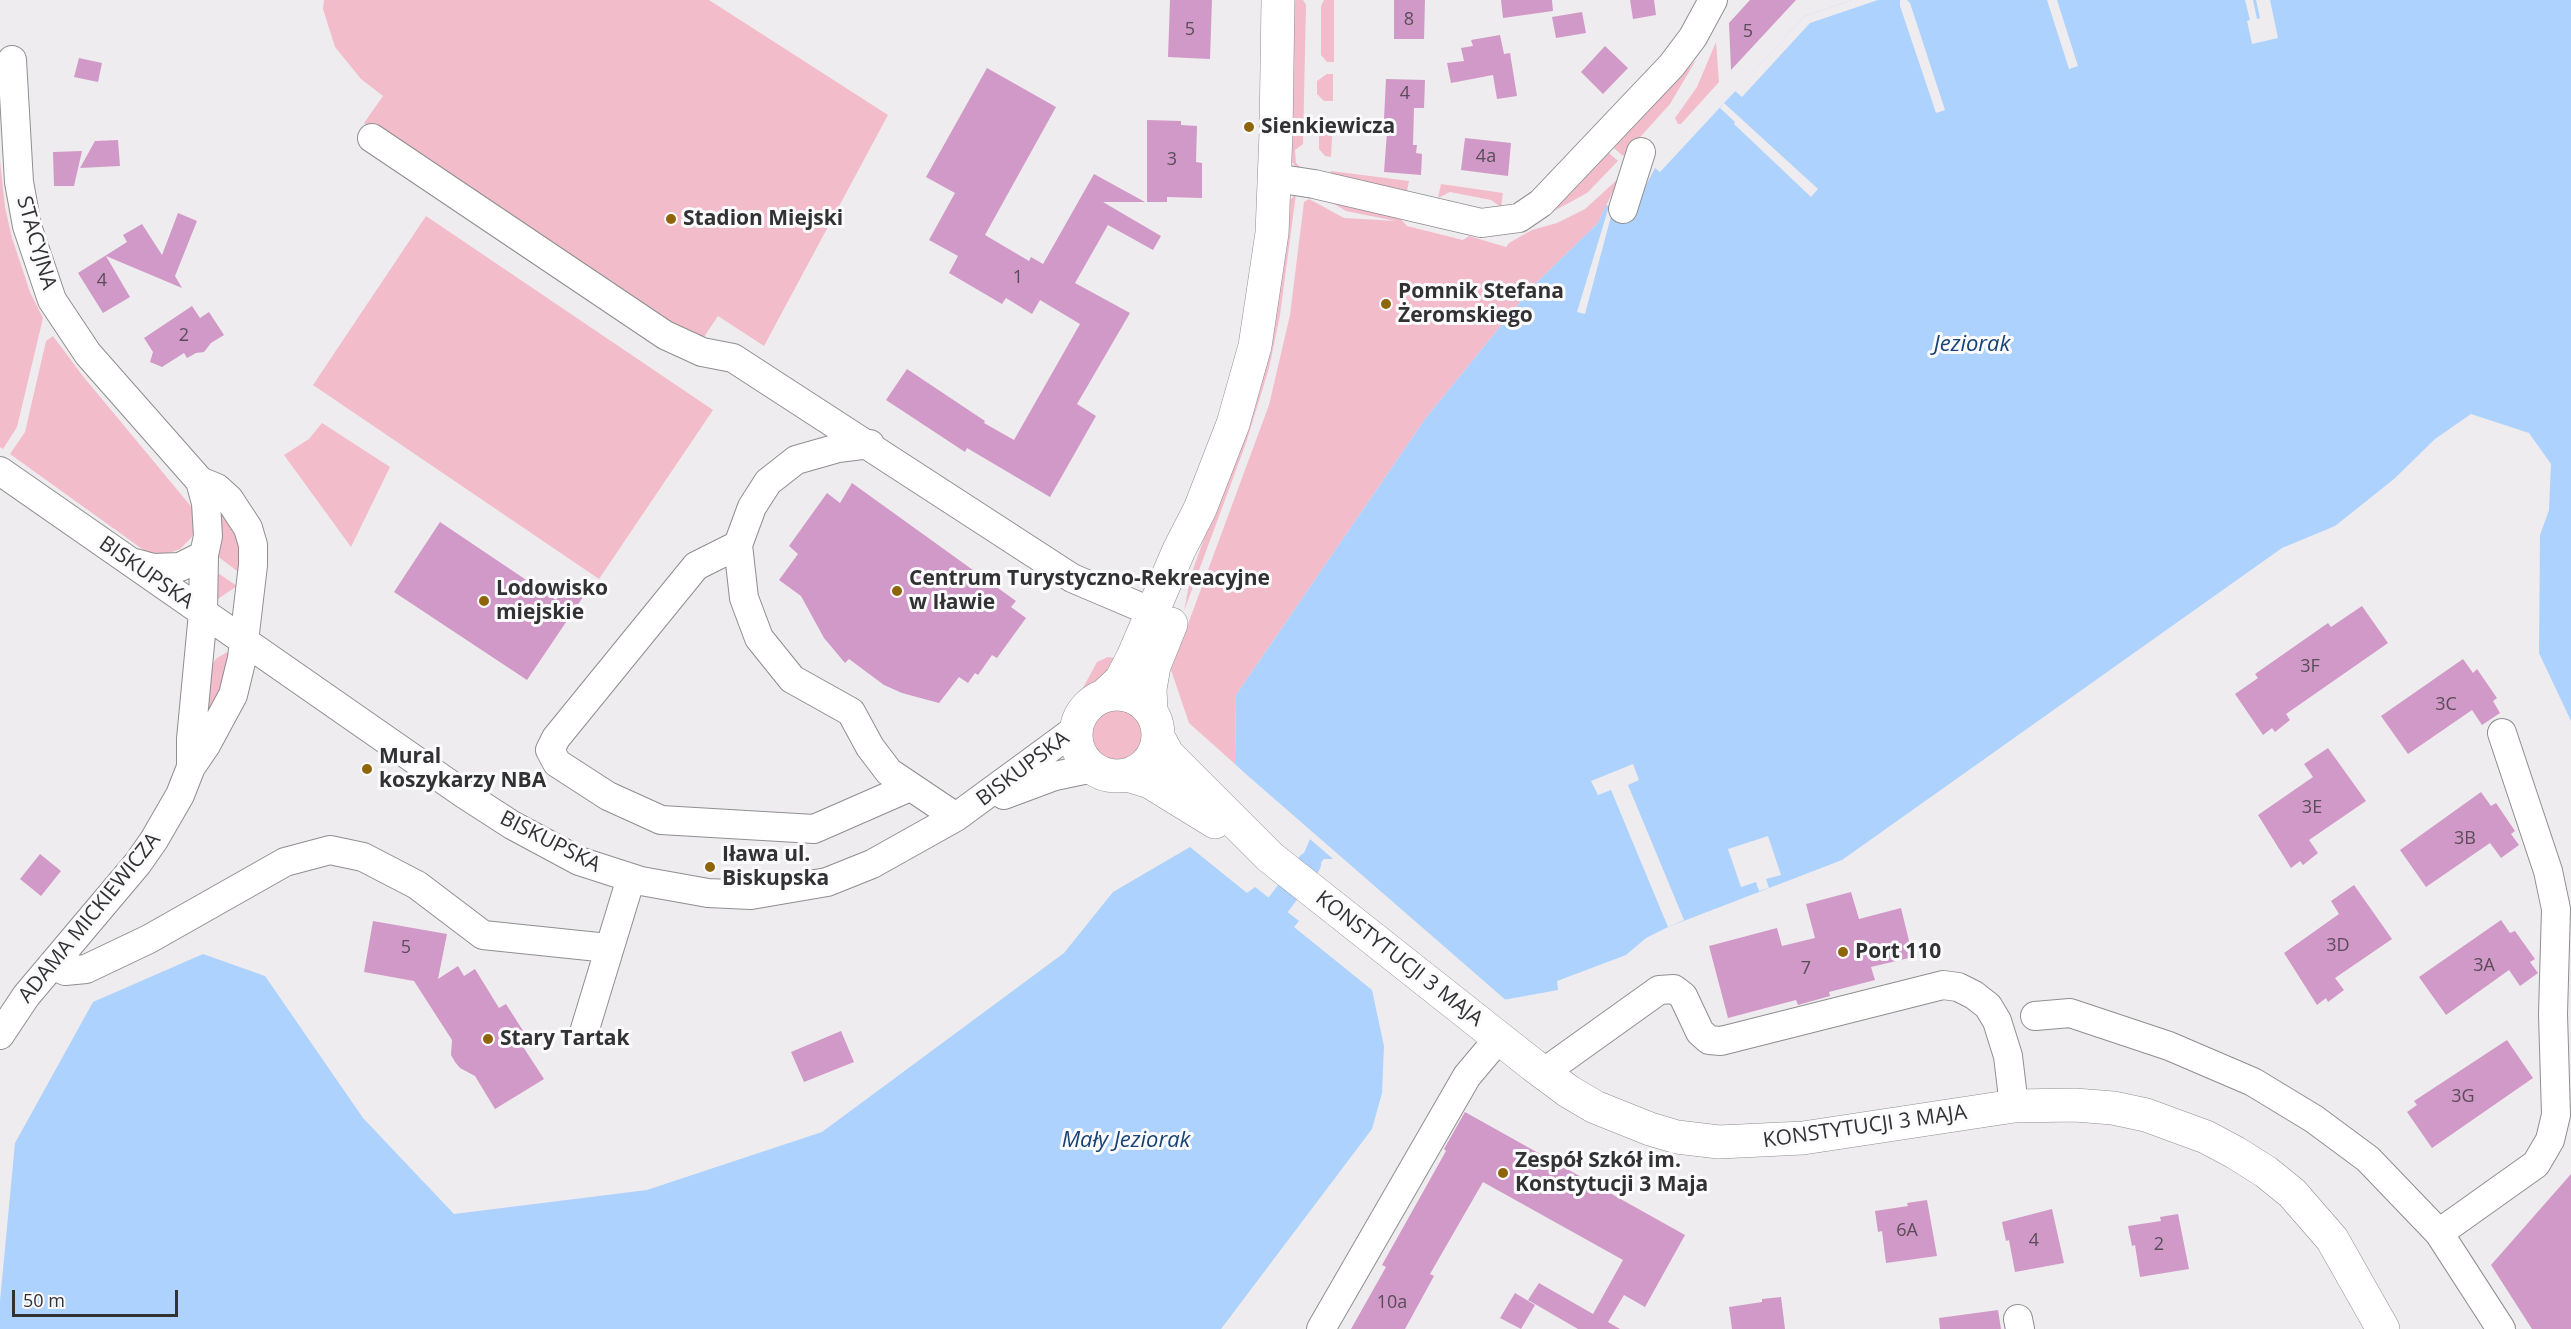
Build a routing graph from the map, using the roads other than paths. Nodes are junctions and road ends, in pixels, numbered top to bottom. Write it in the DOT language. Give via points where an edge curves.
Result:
graph roads {
  1 [pos="1278,0"];
  2 [pos="1711,1"];
  3 [pos="12,60"];
  4 [pos="372,138"];
  5 [pos="1641,152"];
  6 [pos="1275,178"];
  7 [pos="1623,209"];
  8 [pos="870,444"];
  9 [pos="0,471"];
  10 [pos="200,482"];
  11 [pos="1200,509"];
  12 [pos="738,546"];
  13 [pos="204,555"];
  14 [pos="130,562"];
  15 [pos="1152,612"];
  16 [pos="203,613"];
  17 [pos="243,640"];
  18 [pos="302,681"];
  19 [pos="233,695"];
  20 [pos="1104,696"];
  21 [pos="1154,724"];
  22 [pos="1076,729"];
  23 [pos="2502,733"];
  24 [pos="191,767"];
  25 [pos="1093,768"];
  26 [pos="1127,775"];
  27 [pos="914,790"];
  28 [pos="962,813"];
  29 [pos="1270,857"];
  30 [pos="631,878"];
  31 [pos="609,948"];
  32 [pos="52,965"];
  33 [pos="2035,1016"];
  34 [pos="585,1029"];
  35 [pos="0,1035"];
  36 [pos="1498,1038"];
  37 [pos="1544,1073"];
  38 [pos="2014,1106"];
  39 [pos="2439,1233"];
  40 [pos="1321,1329"];
  41 [pos="2383,1329"];
  42 [pos="2501,1329"];
  1 -- 6 [label="main road"];
  2 -- 6 [label="street" via="1693,38 1672,65 1541,203 1519,218 1480,223"];
  3 -- 10 [label="street, STACYJNA" via="21,193 27,226 52,300 88,354"];
  4 -- 8 [label="street" via="665,335 702,352 733,358"];
  5 -- 7 [label="street"];
  6 -- 11 [label="main road" via="1269,261 1255,346 1233,424"];
  8 -- 12 [label="street" via="796,460 768,482 752,507"];
  8 -- 15 [label="street" via="1072,578"];
  9 -- 14 [label="street, BISKUPSKA"];
  10 -- 13 [label="street, STACYJNA" via="209,519"];
  10 -- 17 [label="street, STACYJNA" via="217,488 229,499 248,528 253,545"];
  11 -- 15 [label="main road"];
  11 -- 21 [label="main road" via="1192,554 1154,666 1150,689"];
  12 -- 27 [label="street" via="744,598 759,638 792,679 851,712 889,772"];
  12 -- 27 [label="street" via="696,566 556,738 550,750 556,763 608,796 661,820 814,829"];
  13 -- 14 [label="street" via="193,562 166,568"];
  13 -- 16 [label="street, STACYJNA"];
  14 -- 16 [label="street, BISKUPSKA"];
  15 -- 20 [label="main road" via="1121,680"];
  16 -- 17 [label="street, BISKUPSKA"];
  16 -- 24 [label="street, ADAMA MICKIEWICZA"];
  17 -- 18 [label="street, BISKUPSKA"];
  17 -- 19 [label="street, ADAMA MICKIEWICZA"];
  18 -- 19 [label="street" via="281,676 249,685"];
  18 -- 30 [label="street, BISKUPSKA" via="512,825 579,861"];
  19 -- 24 [label="street, ADAMA MICKIEWICZA"];
  20 -- 21 [label="main road" via="1130,696 1138,700"];
  20 -- 22 [label="main road" via="1083,712"];
  21 -- 26 [label="main road" via="1154,754 1142,768"];
  21 -- 29 [label="main road, KONSTYTUCJI 3 MAJA" via="1168,755"];
  22 -- 25 [label="main road" via="1078,746"];
  22 -- 28 [label="street, BISKUPSKA"];
  23 -- 39 [label="street" via="2548,871 2556,909 2556,1115 2550,1140 2536,1164"];
  24 -- 32 [label="street, ADAMA MICKIEWICZA" via="180,795 138,863"];
  25 -- 26 [label="main road" via="1108,775"];
  25 -- 28 [label="street, BISKUPSKA" via="1034,783"];
  26 -- 29 [label="main road, KONSTYTUCJI 3 MAJA" via="1150,782"];
  27 -- 28 [label="street"];
  28 -- 30 [label="street, BISKUPSKA" via="872,864 827,882 786,891 751,895 708,893"];
  29 -- 36 [label="main road, KONSTYTUCJI 3 MAJA"];
  30 -- 31 [label="street"];
  31 -- 32 [label="street" via="483,935 417,885 363,857 330,850 285,862 150,939 86,969 65,971"];
  31 -- 34 [label="street"];
  32 -- 35 [label="street, ADAMA MICKIEWICZA"];
  33 -- 39 [label="street" via="2070,1013 2169,1046 2253,1082 2314,1119 2368,1159"];
  36 -- 37 [label="main road, KONSTYTUCJI 3 MAJA"];
  36 -- 40 [label="street" via="1467,1076"];
  37 -- 38 [label="main road, KONSTYTUCJI 3 MAJA" via="1586,1102 1625,1120 1677,1137 1719,1142 1803,1138"];
  37 -- 38 [label="street" via="1659,990 1674,989 1683,996 1700,1032 1709,1040 1721,1041 1943,985 1974,994 1997,1021 2008,1056"];
  38 -- 41 [label="main road, KONSTYTUCJI 3 MAJA" via="2113,1108 2175,1125 2236,1153 2283,1186 2314,1217 2346,1263"];
  39 -- 42 [label="street"];
}
